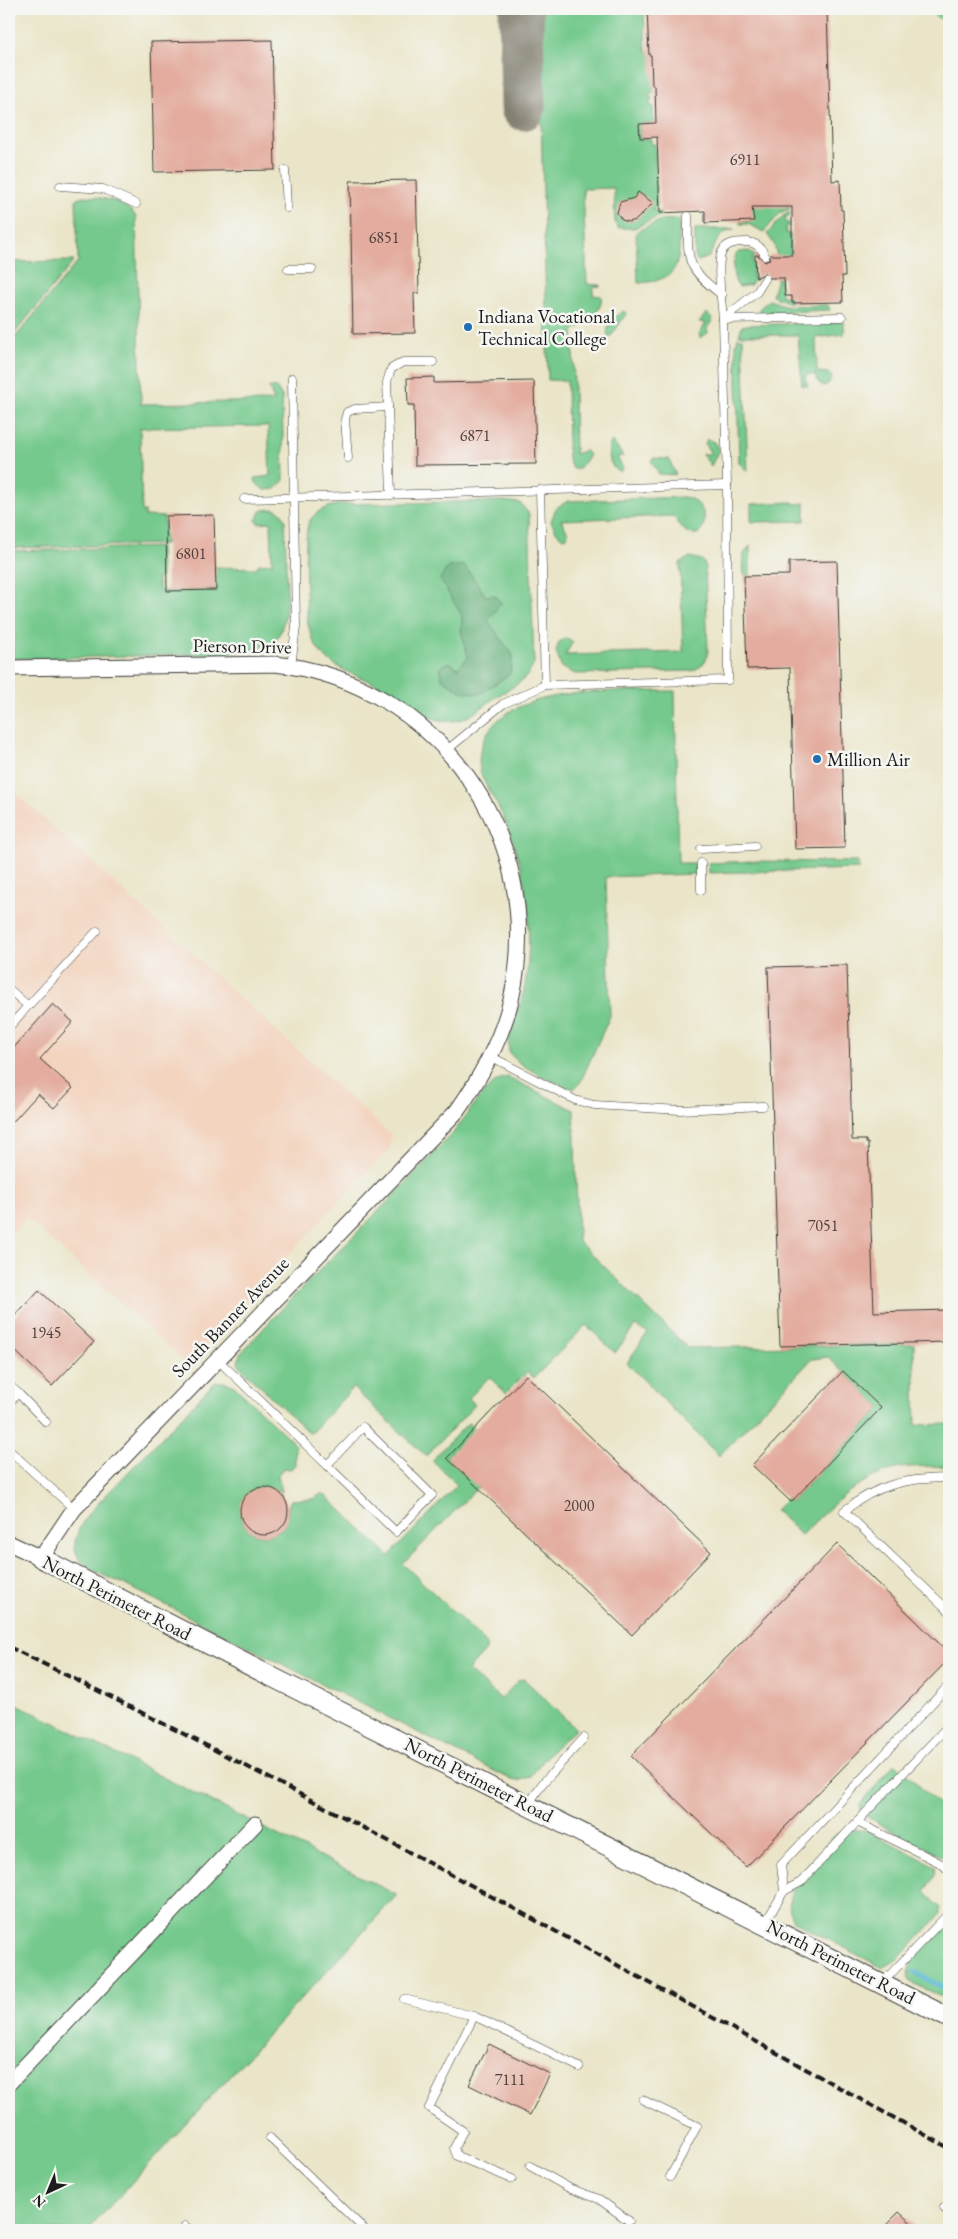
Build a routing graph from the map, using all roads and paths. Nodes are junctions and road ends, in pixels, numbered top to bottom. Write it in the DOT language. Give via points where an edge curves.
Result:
graph roads {
  1 [pos="285,170"];
  2 [pos="60,186"];
  3 [pos="136,204"];
  4 [pos="287,208"];
  5 [pos="688,216"];
  6 [pos="765,256"];
  7 [pos="288,269"];
  8 [pos="312,269"];
  9 [pos="765,279"];
  10 [pos="722,295"];
  11 [pos="842,317"];
  12 [pos="722,319"];
  13 [pos="433,362"];
  14 [pos="292,378"];
  15 [pos="388,407"];
  16 [pos="348,458"];
  17 [pos="727,485"];
  18 [pos="540,490"];
  19 [pos="391,495"];
  20 [pos="293,498"];
  21 [pos="244,499"];
  22 [pos="291,666"];
  23 [pos="9,668"];
  24 [pos="545,686"];
  25 [pos="447,750"];
  26 [pos="755,846"];
  27 [pos="701,848"];
  28 [pos="701,863"];
  29 [pos="701,890"];
  30 [pos="97,931"];
  31 [pos="9,989"];
  32 [pos="28,1006"];
  33 [pos="9,1027"];
  34 [pos="490,1056"];
  35 [pos="763,1106"];
  36 [pos="456,1111"];
  37 [pos="216,1359"];
  38 [pos="9,1385"];
  39 [pos="18,1394"];
  40 [pos="9,1403"];
  41 [pos="46,1422"];
  42 [pos="9,1450"];
  43 [pos="326,1465"];
  44 [pos="949,1478"];
  45 [pos="74,1509"];
  46 [pos="9,1543"];
  47 [pos="41,1558"];
  48 [pos="949,1611"];
  49 [pos="949,1686"];
  50 [pos="949,1725"];
  51 [pos="584,1738"];
  52 [pos="528,1805"];
  53 [pos="857,1822"];
  54 [pos="255,1824"];
  55 [pos="949,1871"];
  56 [pos="784,1891"];
  57 [pos="949,1914"];
  58 [pos="765,1923"];
  59 [pos="882,1983"];
  60 [pos="404,2000"];
  61 [pos="474,2016"];
  62 [pos="949,2018"];
  63 [pos="579,2066"];
  64 [pos="9,2083"];
  65 [pos="643,2100"];
  66 [pos="270,2138"];
  67 [pos="530,2166"];
  68 [pos="670,2178"];
  69 [pos="512,2179"];
  70 [pos="629,2221"];
  71 [pos="365,2230"];
  1 -- 4 [label="lane"];
  2 -- 3 [label="lane" via="103,190"];
  5 -- 10 [label="lane" via="688,256 693,269 701,280"];
  6 -- 10 [label="lane" via="759,247 749,242 726,246 720,263"];
  7 -- 8 [label="lane"];
  9 -- 12 [label="lane" via="757,292"];
  10 -- 12 [label="lane"];
  11 -- 12 [label="lane"];
  12 -- 17 [label="lane"];
  13 -- 15 [label="lane" via="403,362 391,369 387,382"];
  14 -- 20 [label="lane"];
  15 -- 16 [label="lane" via="355,408 347,412"];
  15 -- 19 [label="lane"];
  17 -- 18 [label="lane"];
  17 -- 24 [label="lane" via="728,680"];
  18 -- 19 [label="lane"];
  18 -- 24 [label="lane"];
  19 -- 20 [label="lane"];
  20 -- 21 [label="lane"];
  20 -- 22 [label="lane" via="296,627"];
  22 -- 23 [label="street, Pierson Drive"];
  22 -- 25 [label="street, Pierson Drive" via="332,676 370,692 409,717"];
  24 -- 25 [label="lane" via="503,704"];
  25 -- 34 [label="street, Pierson Drive" via="489,811 502,842 513,883 518,932 515,979 506,1016"];
  26 -- 27 [label="lane"];
  28 -- 29 [label="lane"];
  30 -- 32 [label="lane"];
  31 -- 32 [label="lane"];
  32 -- 33 [label="lane"];
  34 -- 35 [label="lane" via="575,1100 594,1105 680,1110"];
  34 -- 36 [label="street, Pierson Drive" via="471,1092"];
  36 -- 37 [label="street, South Banner Avenue"];
  37 -- 43 [label="lane"];
  37 -- 45 [label="street, South Banner Avenue"];
  38 -- 39 [label="lane"];
  39 -- 40 [label="lane"];
  39 -- 41 [label="lane"];
  42 -- 45 [label="lane"];
  43 -- 43 [label="lane" via="396,1532 432,1495 363,1427"];
  44 -- 48 [label="lane" via="896,1482 864,1495 844,1511"];
  45 -- 47 [label="street, South Banner Avenue"];
  46 -- 47 [label="street, North Perimeter Road"];
  47 -- 52 [label="street, North Perimeter Road"];
  49 -- 56 [label="lane" via="781,1865"];
  50 -- 53 [label="lane"];
  51 -- 52 [label="lane" via="542,1784"];
  52 -- 58 [label="street, North Perimeter Road"];
  53 -- 55 [label="lane" via="942,1864"];
  53 -- 56 [label="lane" via="801,1882"];
  54 -- 64 [label="street"];
  56 -- 58 [label="lane"];
  57 -- 59 [label="lane"];
  58 -- 59 [label="street, North Perimeter Road"];
  59 -- 62 [label="street, North Perimeter Road"];
  60 -- 61 [label="lane"];
  61 -- 63 [label="lane"];
  61 -- 69 [label="lane" via="429,2108 463,2131 454,2148 457,2156"];
  65 -- 68 [label="lane" via="697,2126"];
  66 -- 71 [label="lane"];
  67 -- 70 [label="lane" via="571,2189 599,2199"];
}
